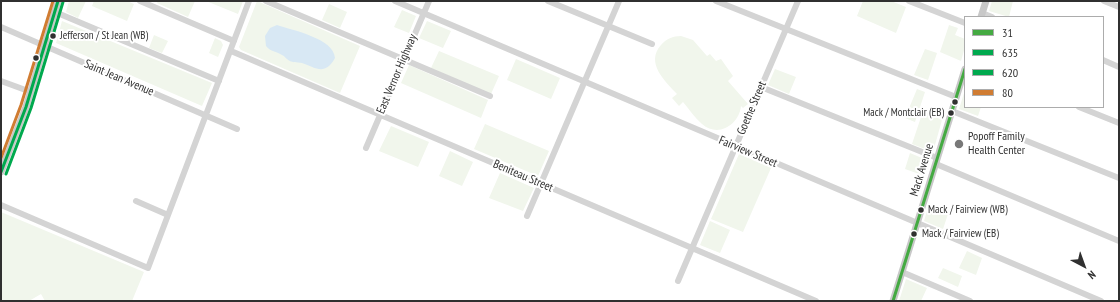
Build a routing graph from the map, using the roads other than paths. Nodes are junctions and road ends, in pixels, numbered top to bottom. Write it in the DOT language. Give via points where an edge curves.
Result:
graph roads {
  1 [pos="58,1"];
  2 [pos="140,1"];
  3 [pos="249,1"];
  4 [pos="266,1"];
  5 [pos="395,1"];
  6 [pos="429,1"];
  7 [pos="548,1"];
  8 [pos="619,1"];
  9 [pos="716,1"];
  10 [pos="798,1"];
  11 [pos="909,1"];
  12 [pos="986,1"];
  13 [pos="1104,1"];
  14 [pos="1119,7"];
  15 [pos="55,12"];
  16 [pos="423,13"];
  17 [pos="982,15"];
  18 [pos="964,24"];
  19 [pos="609,26"];
  20 [pos="1,27"];
  21 [pos="786,29"];
  22 [pos="234,41"];
  23 [pos="652,44"];
  24 [pos="45,46"];
  25 [pos="230,51"];
  26 [pos="404,59"];
  27 [pos="1104,60"];
  28 [pos="1119,67"];
  29 [pos="964,72"];
  30 [pos="1,81"];
  31 [pos="219,82"];
  32 [pos="585,82"];
  33 [pos="762,87"];
  34 [pos="31,92"];
  35 [pos="490,96"];
  36 [pos="956,97"];
  37 [pos="1082,108"];
  38 [pos="952,111"];
  39 [pos="206,115"];
  40 [pos="380,115"];
  41 [pos="1119,122"];
  42 [pos="237,129"];
  43 [pos="736,147"];
  44 [pos="366,148"];
  45 [pos="937,161"];
  46 [pos="1,172"];
  47 [pos="1119,178"];
  48 [pos="541,183"];
  49 [pos="136,201"];
  50 [pos="1,205"];
  51 [pos="168,215"];
  52 [pos="527,216"];
  53 [pos="917,224"];
  54 [pos="1119,241"];
  55 [pos="692,248"];
  56 [pos="902,272"];
  57 [pos="678,281"];
  58 [pos="816,301"];
  59 [pos="893,301"];
  60 [pos="970,301"];
  61 [pos="1101,301"];
  1 -- 15 [label="main road"];
  2 -- 22 [label="street"];
  3 -- 22 [label="street"];
  4 -- 26 [label="street"];
  5 -- 16 [label="street, Fairview Street"];
  6 -- 16 [label="street, East Vernor Highway"];
  7 -- 19 [label="street"];
  8 -- 19 [label="street"];
  9 -- 21 [label="street"];
  10 -- 21 [label="street, Goethe Street"];
  11 -- 18 [label="street"];
  12 -- 17 [label="main road"];
  13 -- 14 [label="street"];
  15 -- 24 [label="main road"];
  15 -- 31 [label="street"];
  16 -- 26 [label="street, East Vernor Highway"];
  16 -- 32 [label="street, Fairview Street"];
  19 -- 23 [label="street"];
  19 -- 32 [label="street"];
  20 -- 24 [label="street, Saint Jean Avenue"];
  21 -- 33 [label="street, Goethe Street"];
  21 -- 36 [label="street"];
  22 -- 25 [label="street"];
  24 -- 34 [label="main road"];
  24 -- 39 [label="street, Saint Jean Avenue"];
  25 -- 31 [label="street"];
  25 -- 40 [label="street, Beniteau Street"];
  26 -- 35 [label="street"];
  26 -- 40 [label="street, East Vernor Highway"];
  27 -- 28 [label="street"];
  29 -- 36 [label="main road, Mack Avenue"];
  30 -- 34 [label="street"];
  31 -- 39 [label="street"];
  32 -- 43 [label="street, Fairview Street"];
  32 -- 48 [label="street"];
  33 -- 43 [label="street, Goethe Street"];
  33 -- 45 [label="street"];
  34 -- 46 [label="main road"];
  36 -- 38 [label="main road, Mack Avenue"];
  37 -- 41 [label="street"];
  38 -- 45 [label="main road, Mack Avenue"];
  38 -- 47 [label="street"];
  39 -- 42 [label="street, Saint Jean Avenue"];
  39 -- 51 [label="street"];
  40 -- 44 [label="street, East Vernor Highway"];
  40 -- 48 [label="street, Beniteau Street"];
  43 -- 53 [label="street, Fairview Street"];
  43 -- 55 [label="street, Goethe Street"];
  45 -- 53 [label="main road, Mack Avenue"];
  45 -- 54 [label="street"];
  48 -- 52 [label="street"];
  48 -- 55 [label="street, Beniteau Street"];
  49 -- 51 [label="street"];
  50 -- 51 [label="street" via="148,268"];
  53 -- 56 [label="main road, Mack Avenue"];
  53 -- 61 [label="street, Fairview Street"];
  55 -- 57 [label="street, Goethe Street"];
  55 -- 58 [label="street, Beniteau Street"];
  56 -- 59 [label="main road, Mack Avenue"];
  56 -- 60 [label="street"];
}
